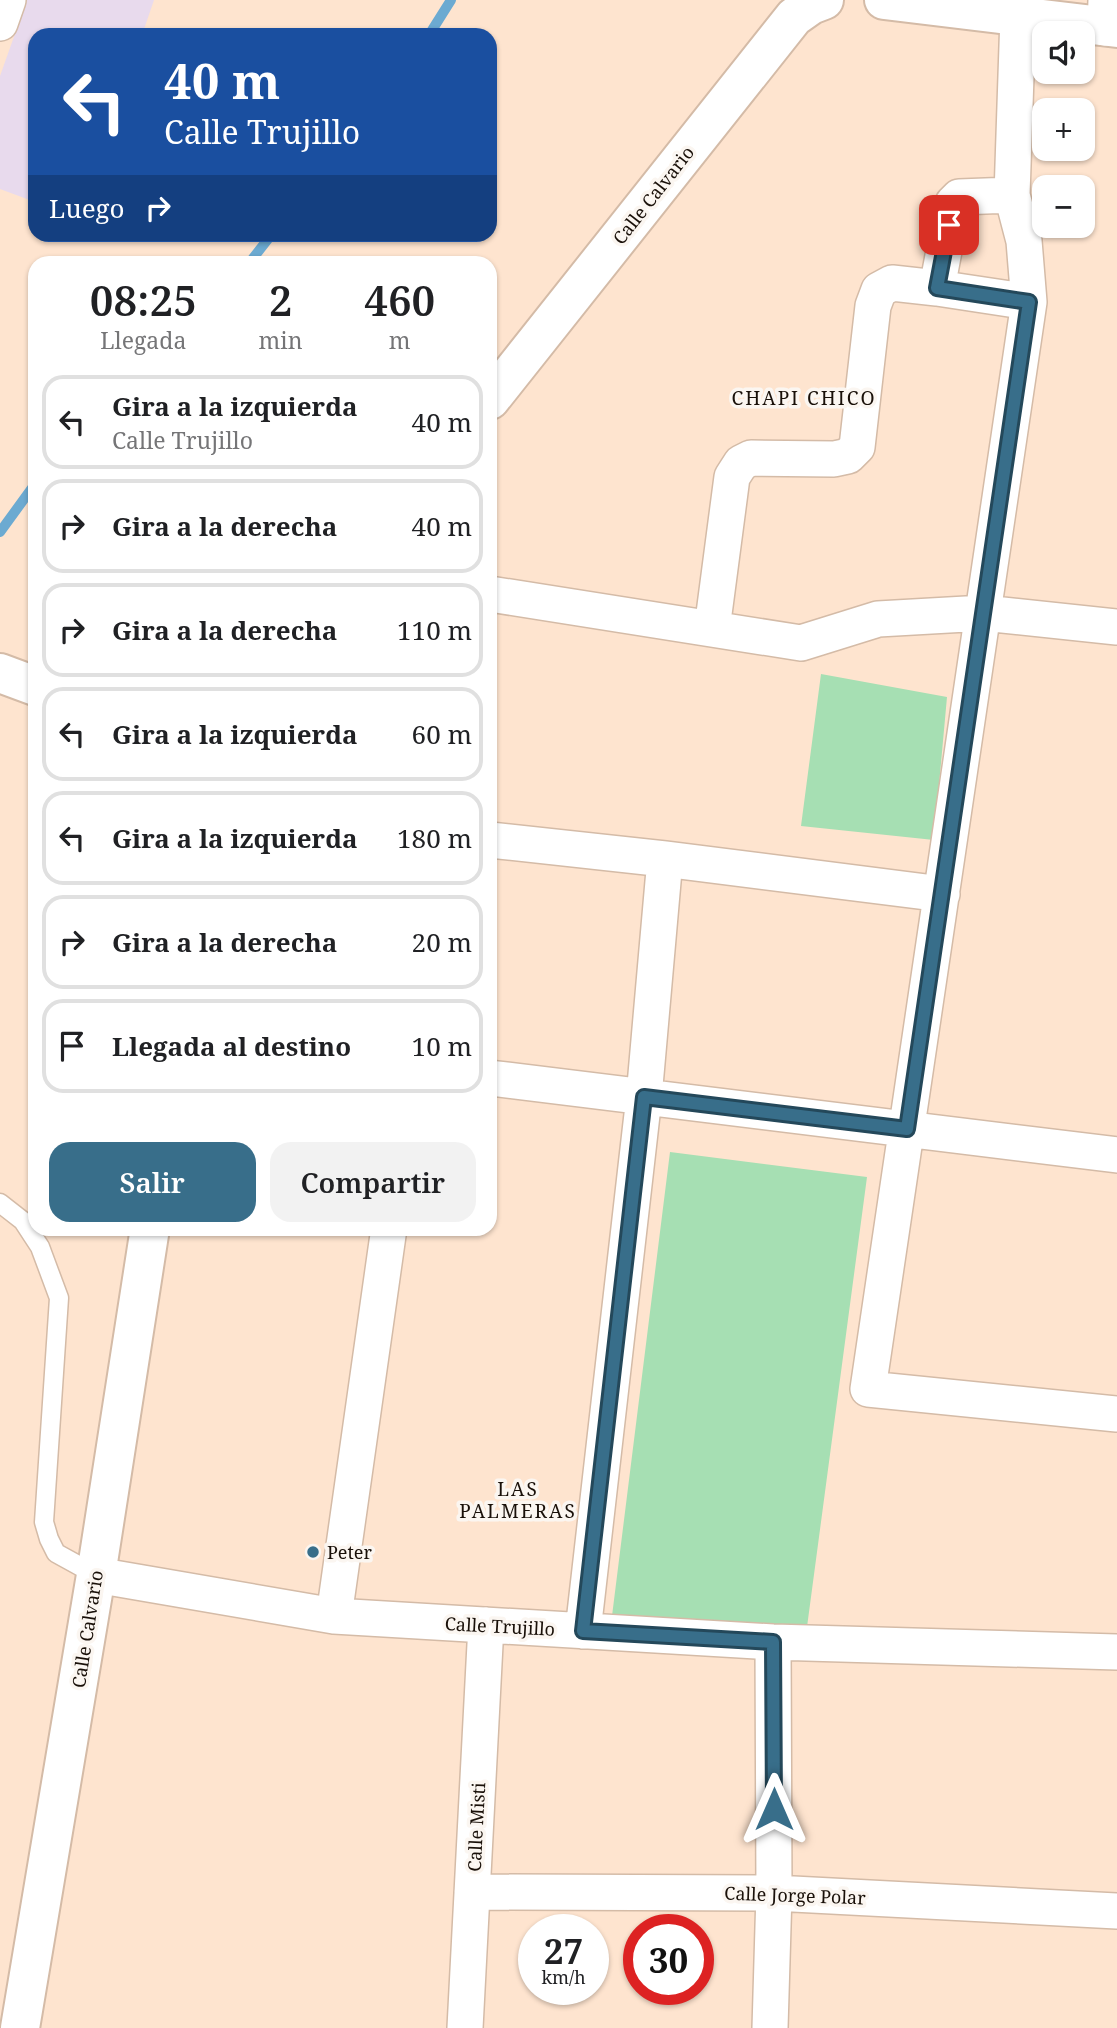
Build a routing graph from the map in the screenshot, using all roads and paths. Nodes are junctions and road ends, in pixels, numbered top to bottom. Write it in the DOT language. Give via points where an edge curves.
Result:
graph roads {
  1 [pos="9,0"];
  2 [pos="824,0"];
  3 [pos="884,0"];
  4 [pos="1018,16"];
  5 [pos="1109,19"];
  6 [pos="0,23"];
  7 [pos="1012,195"];
  8 [pos="937,288"];
  9 [pos="1029,302"];
  10 [pos="497,391"];
  11 [pos="497,595"];
  12 [pos="984,613"];
  13 [pos="1117,627"];
  14 [pos="712,629"];
  15 [pos="0,673"];
  16 [pos="28,683"];
  17 [pos="497,841"];
  18 [pos="665,859"];
  19 [pos="942,894"];
  20 [pos="497,1079"];
  21 [pos="644,1097"];
  22 [pos="907,1129"];
  23 [pos="1117,1155"];
  24 [pos="0,1203"];
  25 [pos="28,1229"];
  26 [pos="33,1236"];
  27 [pos="149,1236"];
  28 [pos="388,1236"];
  29 [pos="1117,1414"];
  30 [pos="96,1576"];
  31 [pos="334,1616"];
  32 [pos="486,1625"];
  33 [pos="583,1631"];
  34 [pos="773,1642"];
  35 [pos="1117,1652"];
  36 [pos="472,1892"];
  37 [pos="774,1893"];
  38 [pos="1117,1911"];
  39 [pos="20,2028"];
  40 [pos="465,2028"];
  41 [pos="771,2028"];
  1 -- 6 [label="street"];
  2 -- 10 [label="street, Calle Calvario" via="794,17"];
  3 -- 4 [label="street"];
  4 -- 5 [label="street"];
  4 -- 7 [label="street"];
  7 -- 8 [label="street" via="959,197 953,203"];
  7 -- 9 [label="street" via="1024,242"];
  8 -- 9 [label="street"];
  8 -- 14 [label="street" via="892,283 879,290 873,306 858,447 848,456 751,457 741,463 732,477"];
  9 -- 12 [label="street"];
  11 -- 14 [label="street"];
  12 -- 13 [label="street"];
  12 -- 14 [label="street" via="878,619 801,642"];
  12 -- 19 [label="street"];
  15 -- 16 [label="street"];
  17 -- 18 [label="street"];
  18 -- 19 [label="street"];
  18 -- 21 [label="street"];
  19 -- 22 [label="street"];
  20 -- 21 [label="street"];
  21 -- 22 [label="street"];
  21 -- 33 [label="street"];
  22 -- 23 [label="street"];
  22 -- 29 [label="street" via="868,1389"];
  24 -- 25 [label="lane"];
  26 -- 30 [label="lane" via="59,1298 44,1522 56,1553"];
  27 -- 30 [label="street, Calle Calvario"];
  28 -- 31 [label="street"];
  30 -- 31 [label="street, Calle Trujillo"];
  30 -- 39 [label="street, Calle Calvario"];
  31 -- 32 [label="street, Calle Trujillo"];
  32 -- 33 [label="street, Calle Trujillo"];
  32 -- 36 [label="street, Calle Misti"];
  33 -- 34 [label="street, Calle Trujillo"];
  34 -- 35 [label="street, Calle Trujillo"];
  34 -- 37 [label="street"];
  36 -- 37 [label="street, Calle Jorge Polar"];
  36 -- 40 [label="street, Calle Misti"];
  37 -- 38 [label="street, Calle Jorge Polar"];
  37 -- 41 [label="street"];
}
